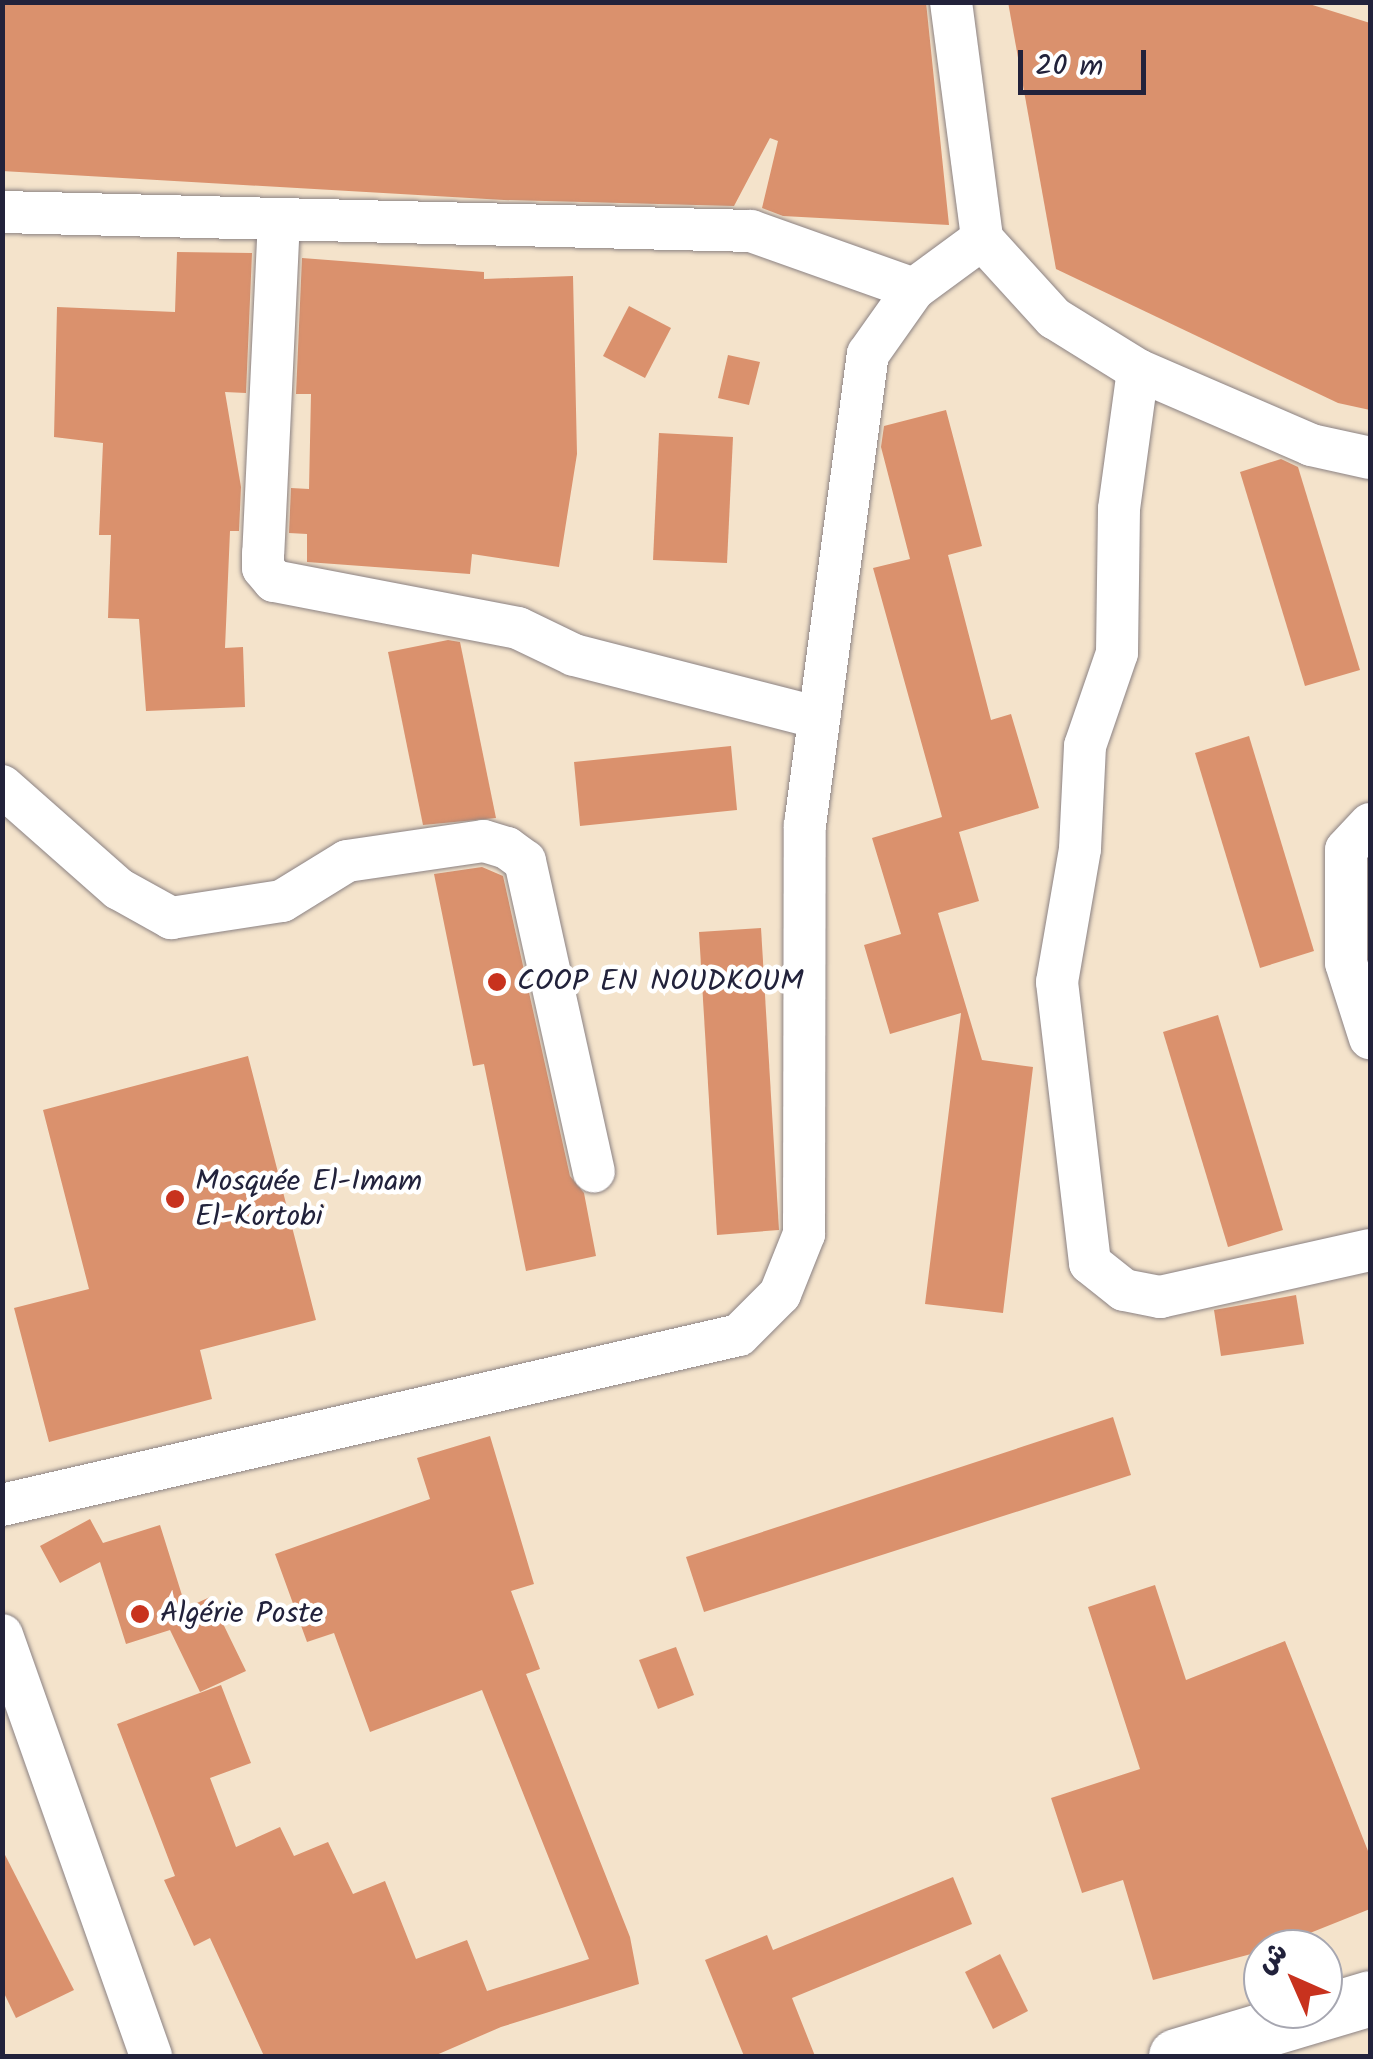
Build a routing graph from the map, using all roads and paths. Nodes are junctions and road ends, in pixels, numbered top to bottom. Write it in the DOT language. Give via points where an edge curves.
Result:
graph roads {
  1 [pos="951,2"];
  2 [pos="2,212"];
  3 [pos="279,219"];
  4 [pos="982,239"];
  5 [pos="914,290"];
  6 [pos="1138,370"];
  7 [pos="1370,458"];
  8 [pos="818,718"];
  9 [pos="2,786"];
  10 [pos="1370,824"];
  11 [pos="1370,1038"];
  12 [pos="594,1171"];
  13 [pos="1370,1250"];
  14 [pos="2,1505"];
  15 [pos="2,1635"];
  16 [pos="1370,1998"];
  17 [pos="151,2056"];
  18 [pos="1176,2056"];
  1 -- 4 [label="street"];
  2 -- 3 [label="street"];
  3 -- 5 [label="street" via="752,231"];
  3 -- 8 [label="street" via="263,568 274,581 518,628 574,655"];
  4 -- 5 [label="street"];
  4 -- 6 [label="street" via="1054,318"];
  5 -- 8 [label="street" via="868,354"];
  6 -- 7 [label="street" via="1311,444"];
  6 -- 13 [label="street" via="1119,509 1117,653 1086,746 1080,849 1057,982 1090,1263 1124,1290 1160,1297"];
  8 -- 14 [label="street" via="805,826 804,1234 780,1294 739,1335"];
  9 -- 12 [label="street" via="119,889 171,918 282,901 347,861 484,840 507,848 524,861"];
  10 -- 11 [label="street" via="1346,850 1346,963"];
  15 -- 17 [label="street"];
  16 -- 18 [label="main road"];
}
